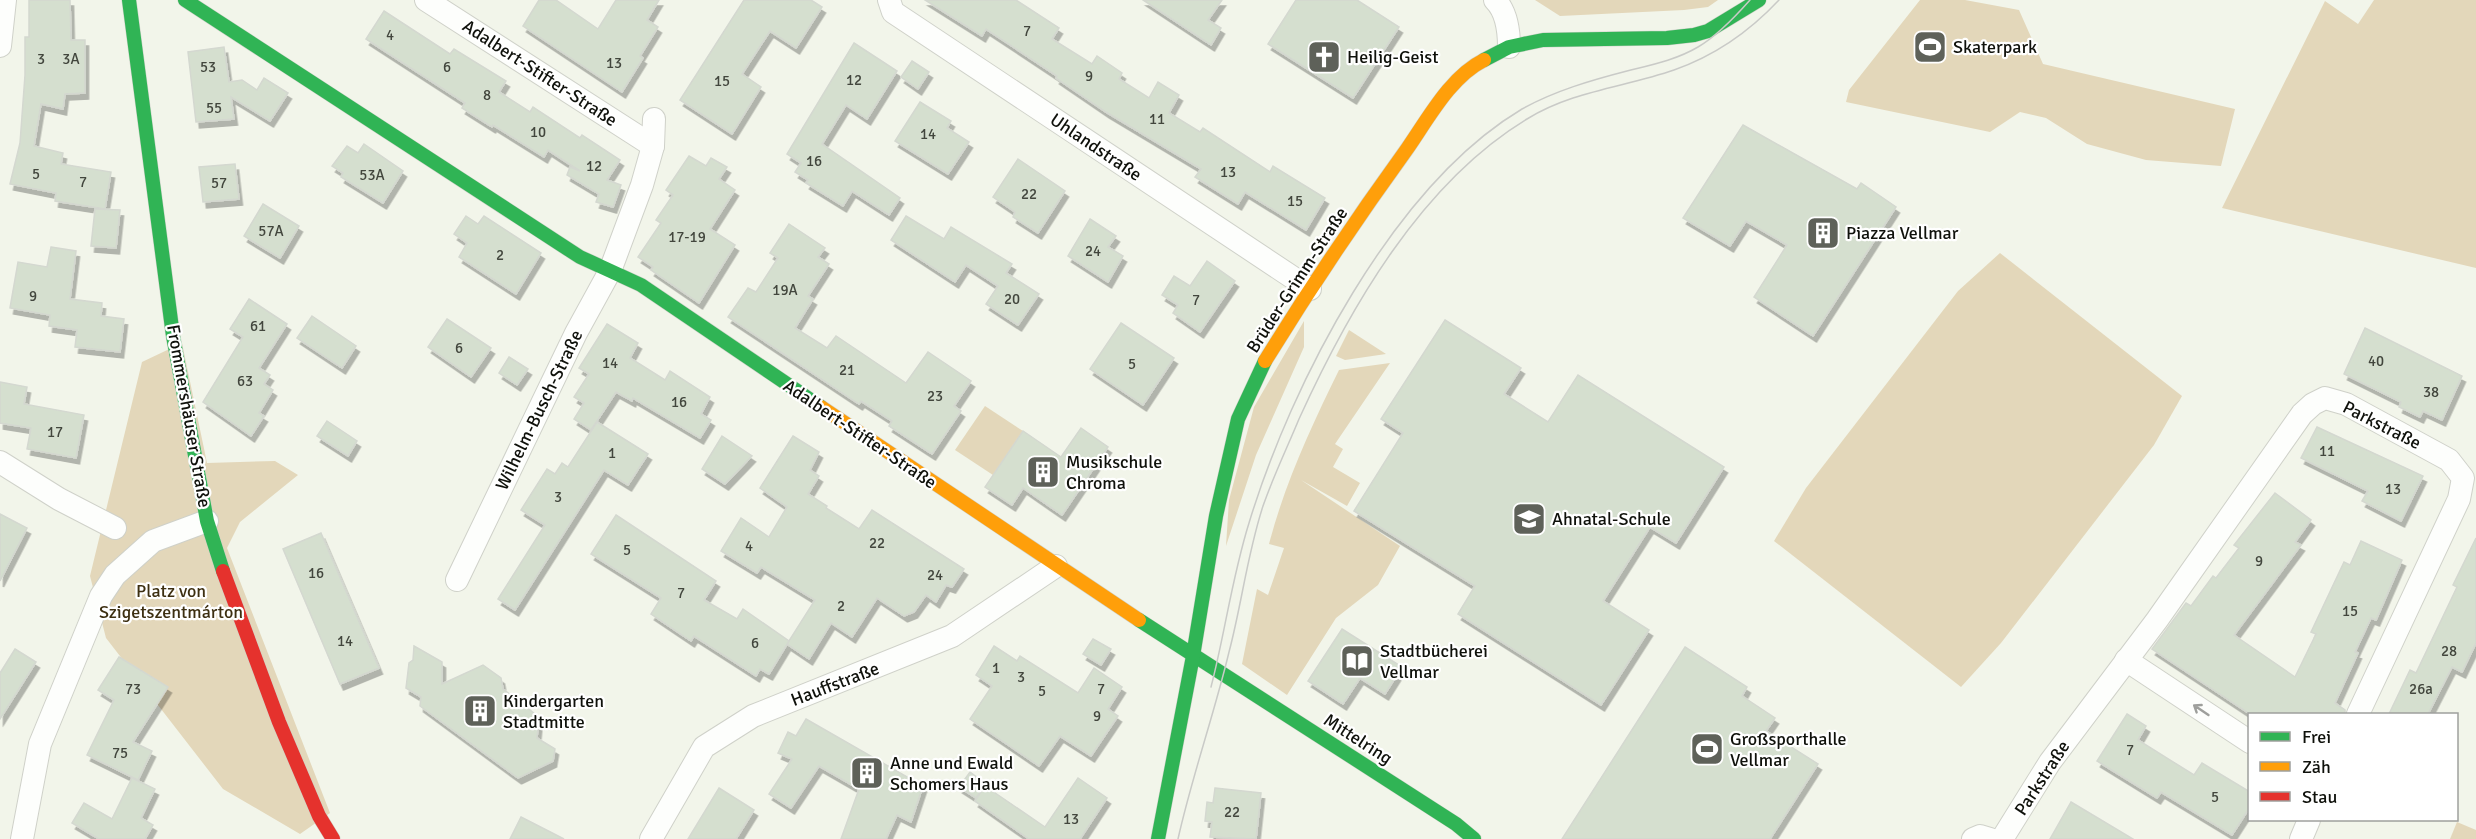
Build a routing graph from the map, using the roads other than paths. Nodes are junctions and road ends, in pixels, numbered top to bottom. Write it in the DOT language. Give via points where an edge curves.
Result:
graph roads {
  1 [pos="5,0"];
  2 [pos="129,0"];
  3 [pos="185,0"];
  4 [pos="426,0"];
  5 [pos="889,0"];
  6 [pos="1495,0"];
  7 [pos="1759,0"];
  8 [pos="0,46"];
  9 [pos="1509,47"];
  10 [pos="654,119"];
  11 [pos="653,146"];
  12 [pos="610,271"];
  13 [pos="1310,289"];
  14 [pos="0,462"];
  15 [pos="207,521"];
  16 [pos="115,528"];
  17 [pos="1056,566"];
  18 [pos="457,580"];
  19 [pos="1193,656"];
  20 [pos="2126,660"];
  21 [pos="1220,673"];
  22 [pos="2358,713"];
  23 [pos="2248,741"];
  24 [pos="2308,821"];
  25 [pos="24,838"];
  26 [pos="333,839"];
  27 [pos="651,839"];
  28 [pos="1158,839"];
  29 [pos="1474,839"];
  30 [pos="1973,839"];
  31 [pos="1990,839"];
  32 [pos="2002,839"];
  33 [pos="2301,839"];
  1 -- 8 [label="street"];
  2 -- 15 [label="street, Frommershäuser Straße" via="173,336"];
  3 -- 12 [label="street" via="580,257"];
  4 -- 11 [label="street, Adalbert-Stifter-Straße"];
  5 -- 13 [label="street, Uhlandstraße" via="894,12"];
  6 -- 9 [label="street" via="1507,24"];
  7 -- 9 [label="street, Brüder-Grimm-Straße" via="1708,31 1694,35 1543,40"];
  9 -- 13 [label="street, Brüder-Grimm-Straße" via="1470,67 1441,101"];
  10 -- 11 [label="street"];
  11 -- 12 [label="street"];
  12 -- 17 [label="street, Adalbert-Stifter-Straße" via="641,285"];
  12 -- 18 [label="street, Wilhelm-Busch-Straße"];
  13 -- 19 [label="street, Brüder-Grimm-Straße" via="1265,361 1238,419 1216,516"];
  14 -- 16 [label="street"];
  15 -- 25 [label="street, Frommershäuser Straße" via="153,541 115,575 101,596 40,744"];
  15 -- 26 [label="street" via="279,722 319,816"];
  17 -- 19 [label="street, Adalbert-Stifter-Straße"];
  17 -- 27 [label="street, Hauffstraße" via="952,636 753,716 704,747"];
  19 -- 21 [label="street, Adalbert-Stifter-Straße"];
  19 -- 28 [label="street, Brüder-Grimm-Straße"];
  20 -- 22 [label="street, Parkstraße" via="2302,414 2325,398 2346,404 2449,460 2463,478 2459,499"];
  23 -- 20 [label="street, one-way"];
  20 -- 32 [label="street, Parkstraße" via="2050,762"];
  21 -- 29 [label="street, Mittelring"];
  24 -- 33 [label="street"];
  30 -- 31 [label="street"];
}
